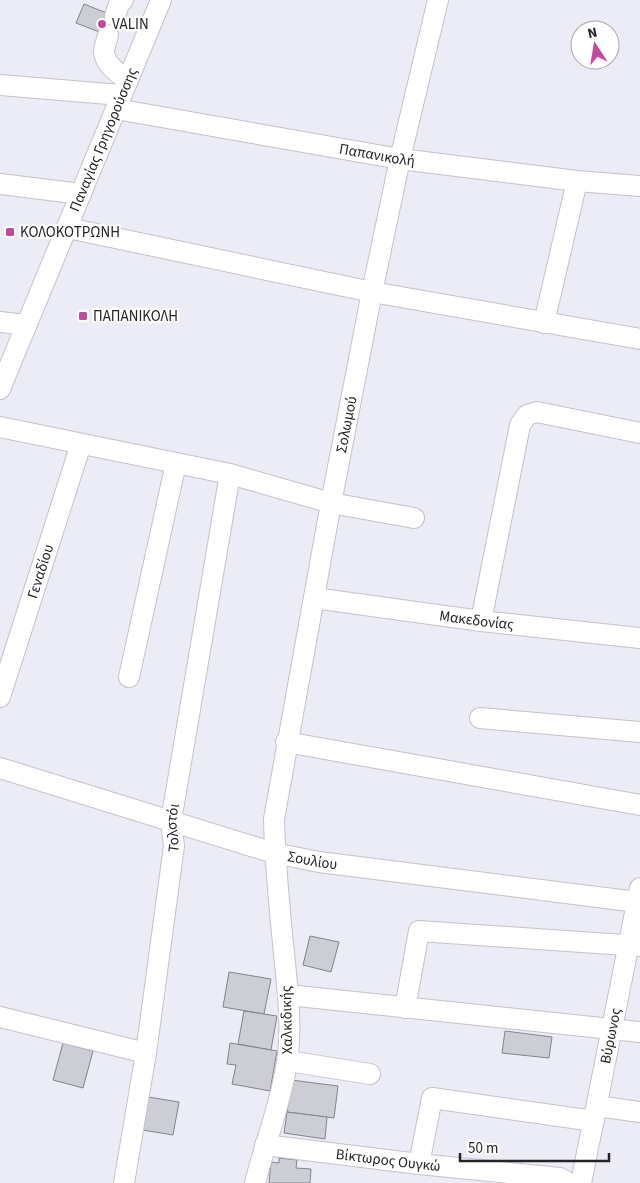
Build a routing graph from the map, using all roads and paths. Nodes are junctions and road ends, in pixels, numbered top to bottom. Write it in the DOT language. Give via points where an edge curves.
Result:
graph roads {
  1 [pos="161,0"];
  2 [pos="438,0"];
  3 [pos="108,35"];
  4 [pos="0,85"];
  5 [pos="122,95"];
  6 [pos="400,159"];
  7 [pos="577,181"];
  8 [pos="0,184"];
  9 [pos="640,186"];
  10 [pos="81,194"];
  11 [pos="68,228"];
  12 [pos="372,292"];
  13 [pos="0,322"];
  14 [pos="544,323"];
  15 [pos="26,325"];
  16 [pos="640,339"];
  17 [pos="0,389"];
  18 [pos="0,427"];
  19 [pos="640,433"];
  20 [pos="81,444"];
  21 [pos="176,463"];
  22 [pos="230,474"];
  23 [pos="331,502"];
  24 [pos="414,518"];
  25 [pos="314,598"];
  26 [pos="481,621"];
  27 [pos="640,638"];
  28 [pos="129,677"];
  29 [pos="0,697"];
  30 [pos="480,718"];
  31 [pos="640,732"];
  32 [pos="286,742"];
  33 [pos="0,768"];
  34 [pos="640,805"];
  35 [pos="171,821"];
  36 [pos="274,854"];
  37 [pos="638,895"];
  38 [pos="634,945"];
  39 [pos="288,995"];
  40 [pos="406,1008"];
  41 [pos="0,1017"];
  42 [pos="612,1030"];
  43 [pos="640,1032"];
  44 [pos="146,1053"];
  45 [pos="288,1061"];
  46 [pos="370,1074"];
  47 [pos="640,1112"];
  48 [pos="595,1114"];
  49 [pos="264,1145"];
  50 [pos="419,1164"];
  51 [pos="124,1183"];
  52 [pos="255,1183"];
  53 [pos="569,1183"];
  54 [pos="581,1183"];
  1 -- 5 [label="street, Παναγίας Γρηγορούσσης"];
  2 -- 6 [label="street, Σολωμού"];
  3 -- 5 [label="street" via="104,51 106,60 114,71"];
  4 -- 5 [label="street, Παπανικολή"];
  5 -- 6 [label="street, Παπανικολή"];
  5 -- 10 [label="street, Παναγίας Γρηγορούσσης"];
  6 -- 7 [label="street, Παπανικολή"];
  6 -- 12 [label="street, Σολωμού"];
  7 -- 9 [label="street, Παπανικολή"];
  7 -- 14 [label="street"];
  8 -- 10 [label="street"];
  10 -- 11 [label="street, Παναγίας Γρηγορούσσης"];
  11 -- 12 [label="street"];
  11 -- 15 [label="street, Παναγίας Γρηγορούσσης"];
  12 -- 14 [label="street"];
  12 -- 23 [label="street, Σολωμού"];
  13 -- 15 [label="street"];
  14 -- 16 [label="street"];
  15 -- 17 [label="street, Παναγίας Γρηγορούσσης"];
  18 -- 20 [label="street"];
  19 -- 26 [label="street" via="537,412 527,415 520,425"];
  20 -- 21 [label="street"];
  20 -- 29 [label="street, Γεναδίου"];
  21 -- 22 [label="street"];
  21 -- 28 [label="street"];
  22 -- 23 [label="street"];
  22 -- 35 [label="street, Τολστόι"];
  23 -- 24 [label="street"];
  23 -- 25 [label="street, Σολωμού"];
  25 -- 26 [label="street, Μακεδονίας"];
  25 -- 32 [label="street, Σολωμού"];
  26 -- 27 [label="street, Μακεδονίας"];
  30 -- 31 [label="street"];
  32 -- 34 [label="street"];
  32 -- 36 [label="street, Σολωμού" via="274,819"];
  33 -- 35 [label="street, Σουλίου"];
  35 -- 36 [label="street, Σουλίου"];
  35 -- 44 [label="street, Τολστόι" via="174,846"];
  36 -- 37 [label="street, Σουλίου" via="319,862"];
  36 -- 39 [label="street, Χαλκιδικής"];
  37 -- 38 [label="street, Βύρωνος"];
  38 -- 40 [label="street" via="419,931"];
  38 -- 42 [label="street, Βύρωνος"];
  39 -- 40 [label="street"];
  39 -- 45 [label="street, Χαλκιδικής"];
  40 -- 42 [label="street"];
  41 -- 44 [label="street"];
  42 -- 43 [label="street"];
  42 -- 48 [label="street, Βύρωνος"];
  44 -- 51 [label="street, Τολστόι"];
  45 -- 46 [label="street"];
  45 -- 49 [label="street, Χαλκιδικής"];
  47 -- 48 [label="street"];
  48 -- 50 [label="street" via="432,1098"];
  48 -- 54 [label="street, Βύρωνος"];
  49 -- 50 [label="street, Βίκτωρος Ουγκώ"];
  49 -- 52 [label="street, Χαλκιδικής"];
  50 -- 53 [label="street, Βίκτωρος Ουγκώ" via="560,1178"];
}
